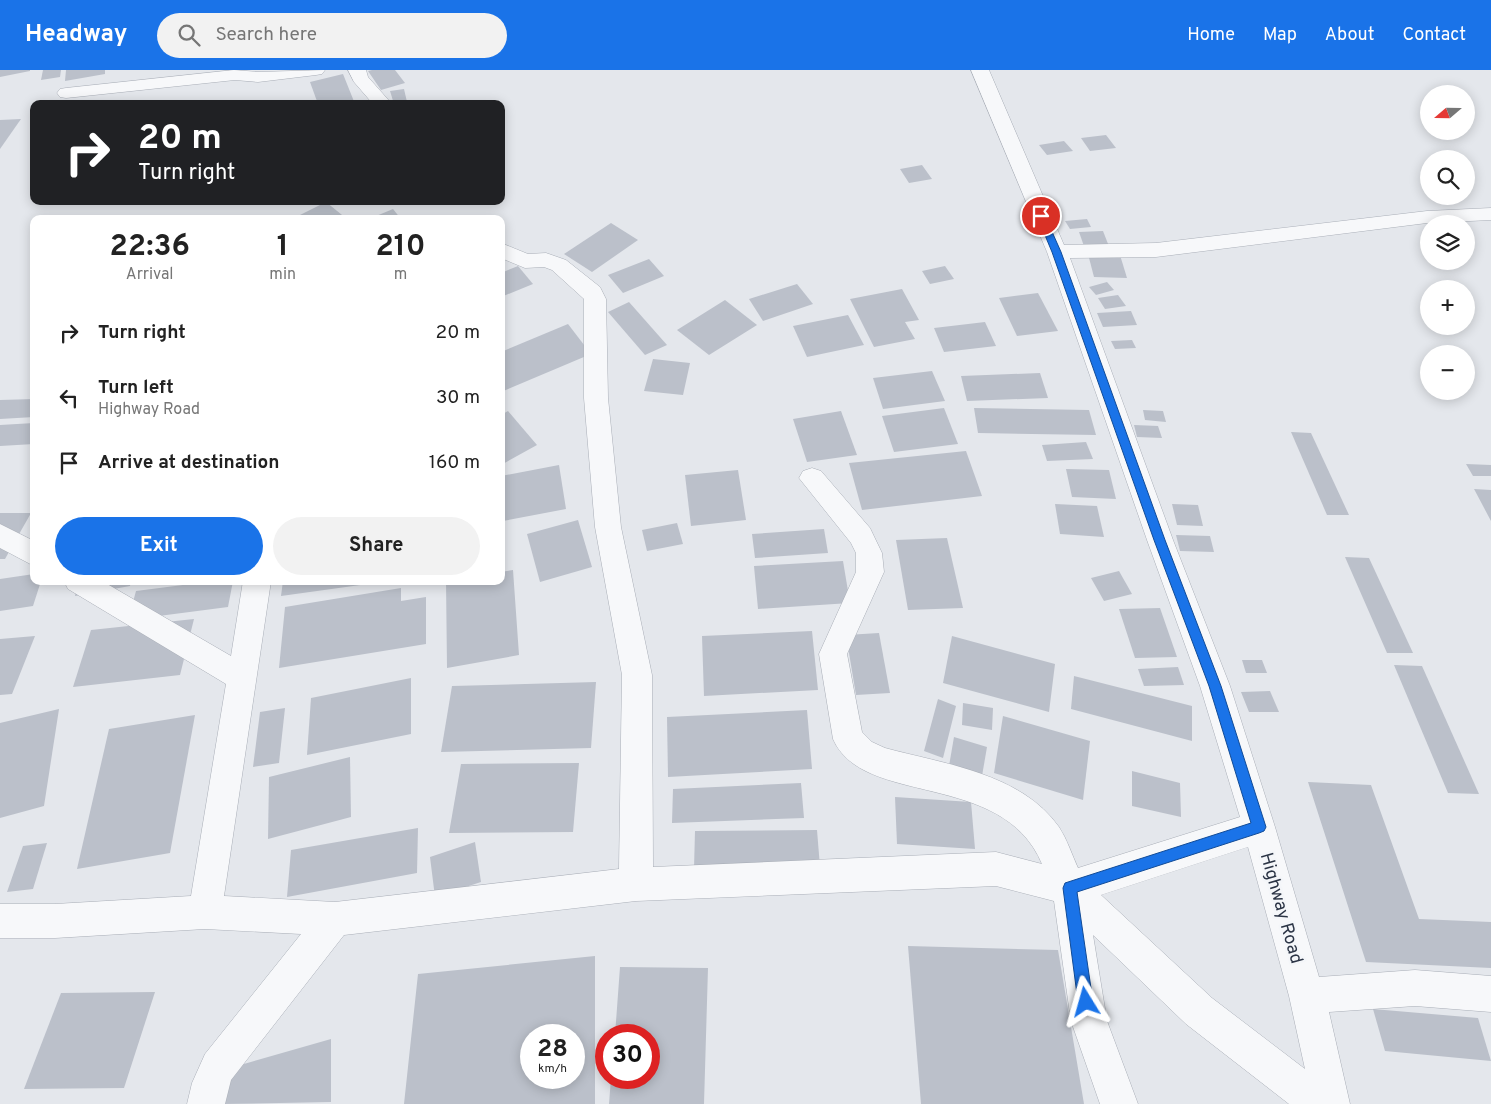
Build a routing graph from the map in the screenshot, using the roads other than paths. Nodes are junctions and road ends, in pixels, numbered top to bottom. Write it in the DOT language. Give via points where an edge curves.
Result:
graph roads {
  1 [pos="316,70"];
  2 [pos="357,70"];
  3 [pos="980,70"];
  4 [pos="66,93"];
  5 [pos="379,100"];
  6 [pos="1491,214"];
  7 [pos="505,252"];
  8 [pos="1057,252"];
  9 [pos="812,478"];
  10 [pos="0,535"];
  11 [pos="30,553"];
  12 [pos="85,585"];
  13 [pos="256,585"];
  14 [pos="240,678"];
  15 [pos="1259,827"];
  16 [pos="636,884"];
  17 [pos="1070,888"];
  18 [pos="205,912"];
  19 [pos="335,919"];
  20 [pos="0,921"];
  21 [pos="1491,994"];
  22 [pos="1307,996"];
  23 [pos="206,1104"];
  24 [pos="1119,1104"];
  25 [pos="1320,1104"];
  26 [pos="1331,1104"];
  1 -- 4 [label="street"];
  2 -- 5 [label="street"];
  3 -- 8 [label="street, Highway Road"];
  6 -- 8 [label="street" via="1427,217 1156,250"];
  7 -- 16 [label="street" via="525,261 546,260 559,265 592,292 595,299 596,398 608,527 637,675"];
  8 -- 15 [label="street, Highway Road" via="1215,686"];
  9 -- 17 [label="street" via="861,536 869,553 870,572 833,654 848,738 861,752 880,762 981,789 1013,805 1031,819 1048,839"];
  10 -- 11 [label="street"];
  12 -- 14 [label="street"];
  13 -- 14 [label="street"];
  14 -- 18 [label="street"];
  15 -- 17 [label="street"];
  15 -- 22 [label="street, Highway Road"];
  16 -- 17 [label="street" via="996,870"];
  16 -- 19 [label="street"];
  17 -- 24 [label="street" via="1089,1022"];
  17 -- 25 [label="street" via="1199,1011"];
  18 -- 19 [label="street"];
  18 -- 20 [label="street"];
  19 -- 23 [label="street" via="218,1066"];
  21 -- 22 [label="street" via="1415,988"];
  22 -- 26 [label="street, Highway Road"];
}
